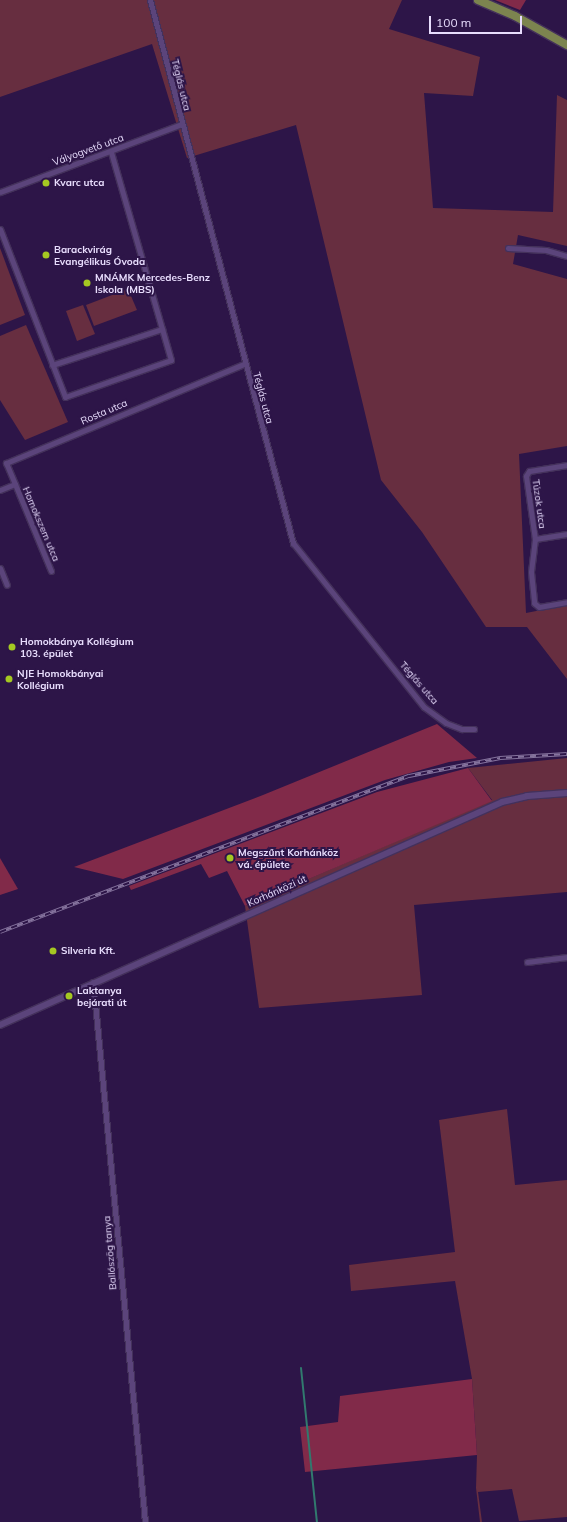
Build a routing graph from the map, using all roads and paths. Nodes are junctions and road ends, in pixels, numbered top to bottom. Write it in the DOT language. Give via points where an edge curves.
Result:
graph roads {
  1 [pos="150,0"];
  2 [pos="478,0"];
  3 [pos="567,46"];
  4 [pos="182,124"];
  5 [pos="111,152"];
  6 [pos="0,192"];
  7 [pos="0,229"];
  8 [pos="508,248"];
  9 [pos="567,256"];
  10 [pos="162,329"];
  11 [pos="244,364"];
  12 [pos="52,365"];
  13 [pos="567,465"];
  14 [pos="15,484"];
  15 [pos="0,490"];
  16 [pos="567,534"];
  17 [pos="535,539"];
  18 [pos="0,568"];
  19 [pos="51,571"];
  20 [pos="7,586"];
  21 [pos="567,602"];
  22 [pos="474,729"];
  23 [pos="567,793"];
  24 [pos="567,957"];
  25 [pos="527,962"];
  26 [pos="93,982"];
  27 [pos="0,1025"];
  28 [pos="145,1522"];
  1 -- 4 [label="street, Téglás utca"];
  2 -- 3 [label="main road" via="515,16"];
  4 -- 5 [label="street, Vályogvető utca"];
  4 -- 11 [label="street, Téglás utca"];
  5 -- 6 [label="street, Vályogvető utca"];
  5 -- 10 [label="street"];
  7 -- 12 [label="street"];
  8 -- 9 [label="street" via="546,250"];
  10 -- 12 [label="street"];
  10 -- 12 [label="street" via="171,360 65,397"];
  11 -- 14 [label="street, Rosta utca" via="6,463"];
  11 -- 22 [label="street, Téglás utca" via="293,543 424,707 446,723 462,729"];
  13 -- 17 [label="street, Túzok utca" via="529,471 526,476"];
  14 -- 15 [label="street"];
  14 -- 19 [label="street, Homokszem utca"];
  16 -- 17 [label="street, Túzok utca"];
  17 -- 21 [label="street, Túzok utca" via="531,585 536,606"];
  18 -- 20 [label="street"];
  23 -- 26 [label="street, Korhánközi út" via="527,796 502,802"];
  24 -- 25 [label="street"];
  26 -- 27 [label="street, Korhánközi út"];
  26 -- 28 [label="street, Ballószög tanya"];
}
